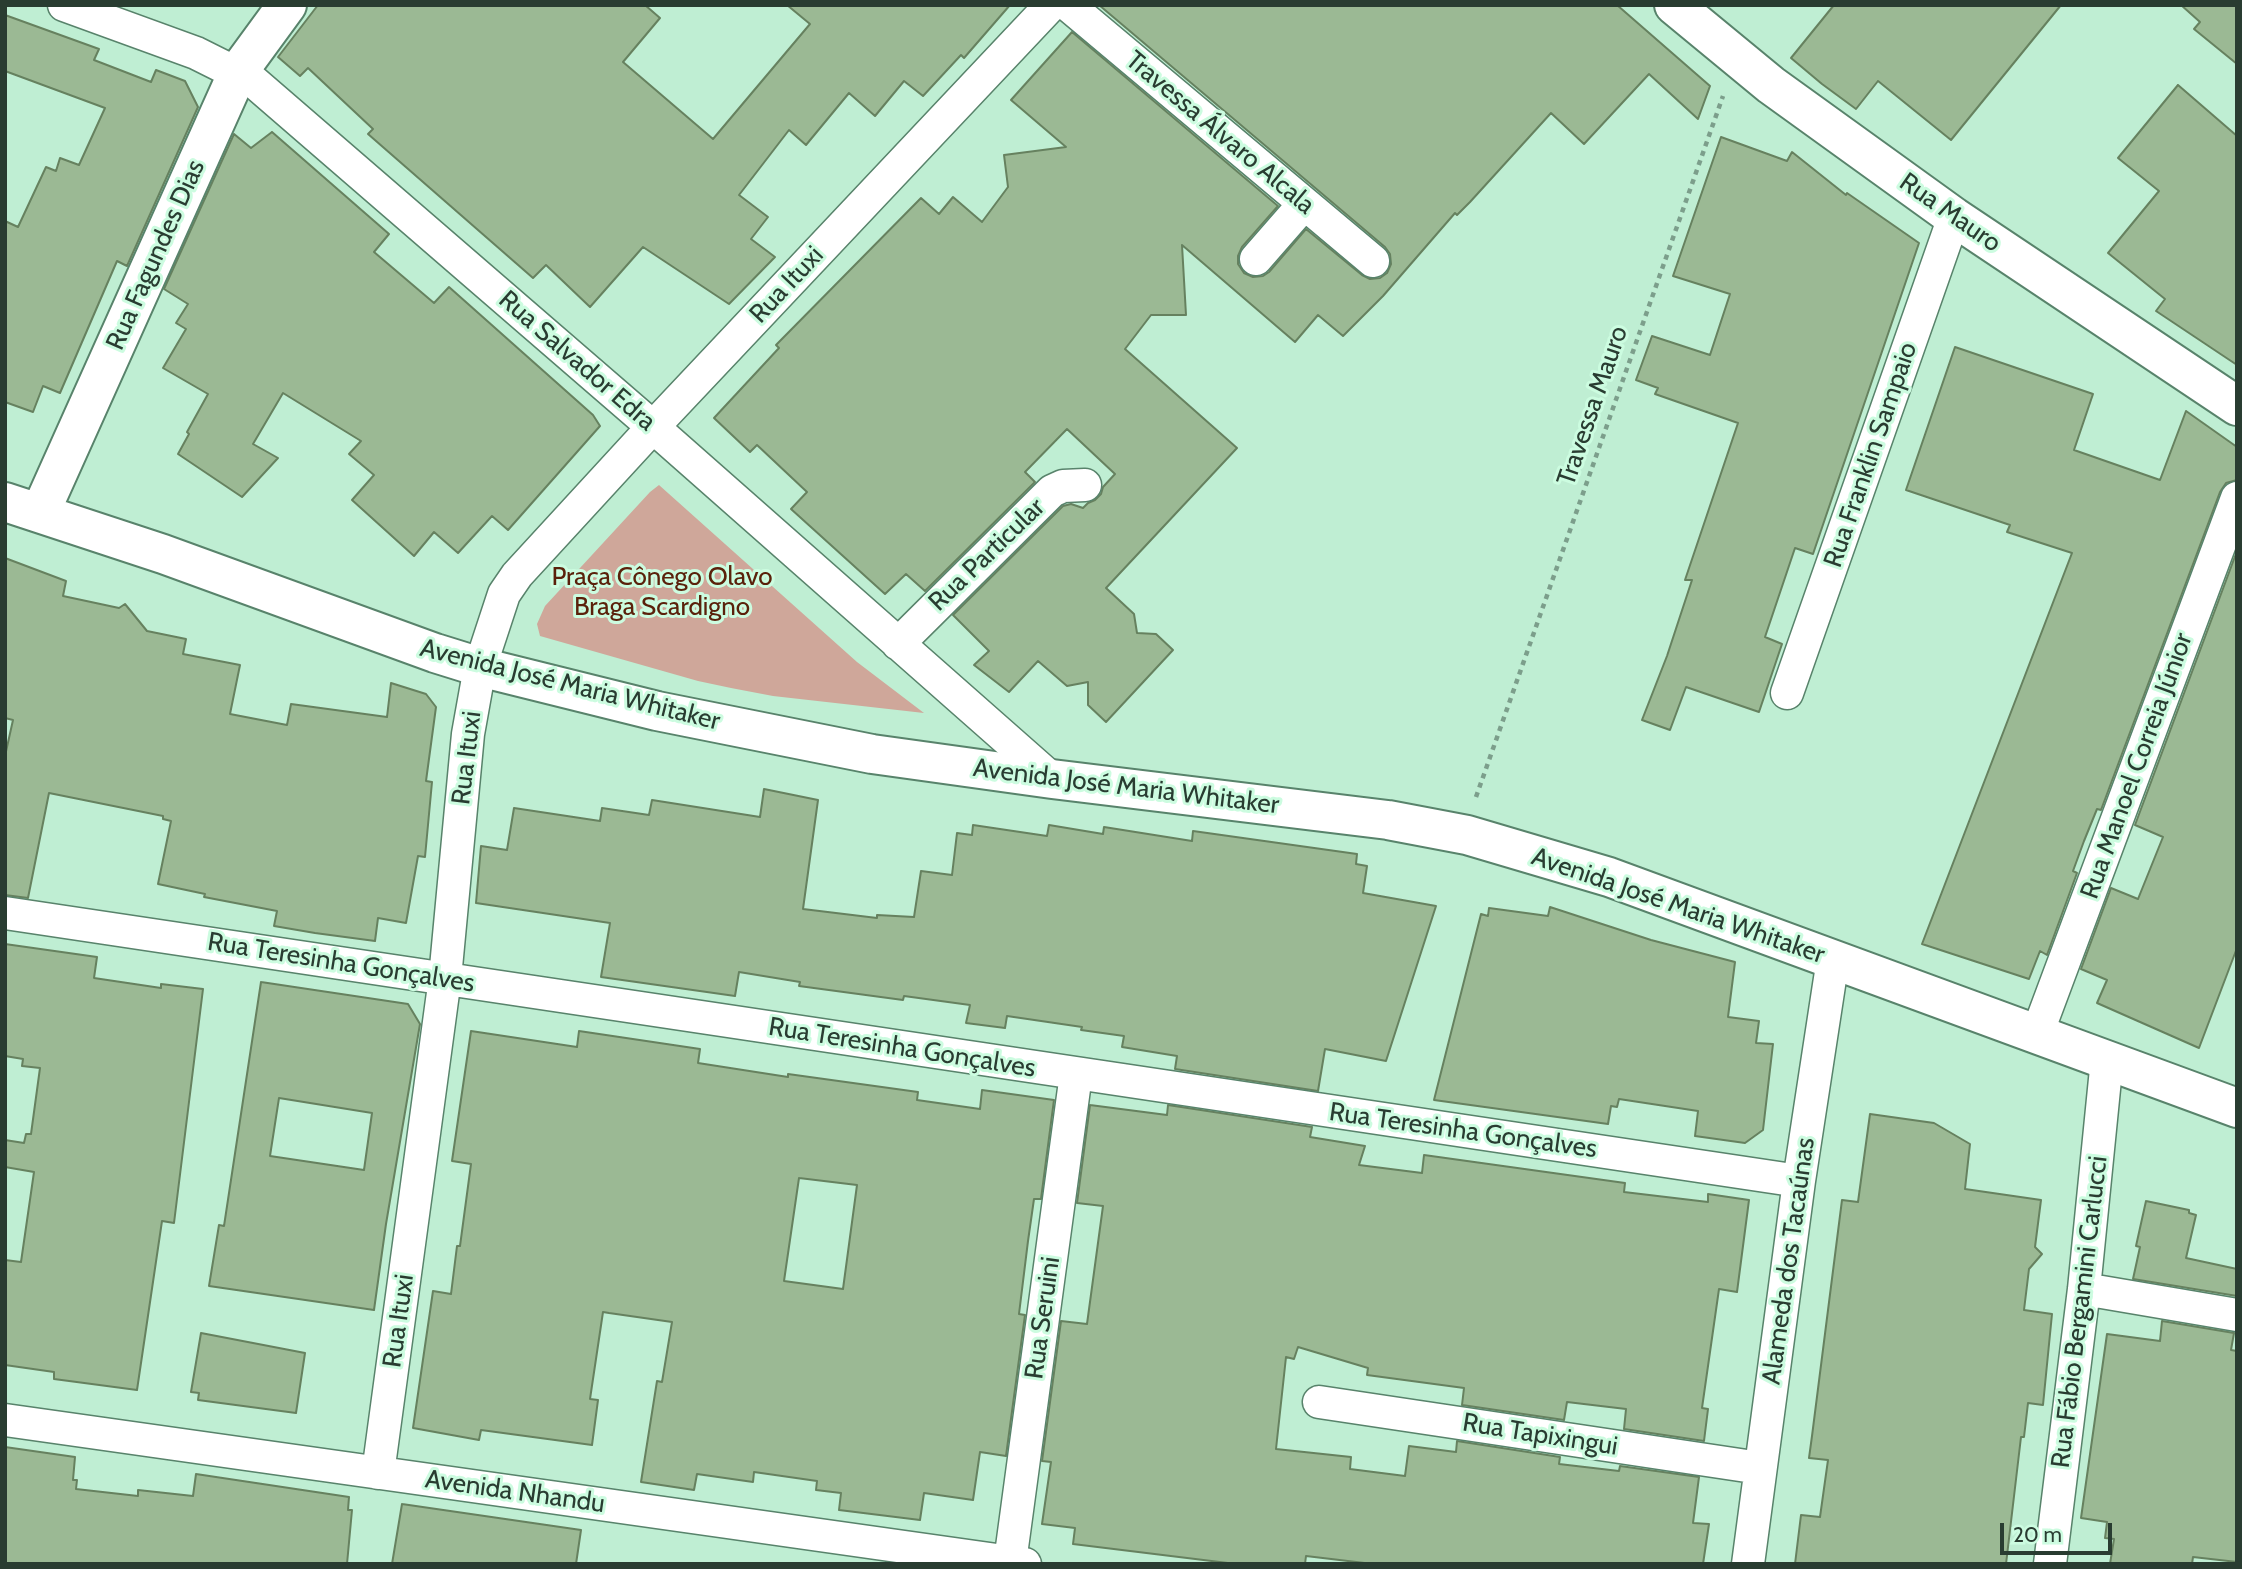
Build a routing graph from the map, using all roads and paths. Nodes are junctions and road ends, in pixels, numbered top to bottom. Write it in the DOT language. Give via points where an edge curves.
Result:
graph roads {
  1 [pos="64,5"];
  2 [pos="287,5"];
  3 [pos="1051,5"];
  4 [pos="1068,5"];
  5 [pos="1674,5"];
  6 [pos="1736,58"];
  7 [pos="238,72"];
  8 [pos="1304,204"];
  9 [pos="1954,218"];
  10 [pos="1256,258"];
  11 [pos="1373,261"];
  12 [pos="2237,406"];
  13 [pos="653,427"];
  14 [pos="1085,485"];
  15 [pos="2237,498"];
  16 [pos="23,507"];
  17 [pos="898,644"];
  18 [pos="480,667"];
  19 [pos="1787,693"];
  20 [pos="1486,767"];
  21 [pos="1052,779"];
  22 [pos="5,913"];
  23 [pos="1833,959"];
  24 [pos="445,978"];
  25 [pos="2037,1034"];
  26 [pos="2106,1059"];
  27 [pos="1076,1074"];
  28 [pos="2237,1108"];
  29 [pos="1799,1181"];
  30 [pos="2084,1289"];
  31 [pos="2237,1315"];
  32 [pos="1319,1402"];
  33 [pos="5,1420"];
  34 [pos="1760,1468"];
  35 [pos="378,1473"];
  36 [pos="1018,1563"];
  37 [pos="1748,1564"];
  38 [pos="2050,1564"];
  1 -- 7 [label="street, Rua Salvador Edra"];
  2 -- 7 [label="street, Rua Fagundes Dias"];
  3 -- 13 [label="street, Rua Ituxi"];
  4 -- 8 [label="street, Travessa Álvaro Alcala"];
  5 -- 6 [label="street, Rua Mauro"];
  6 -- 9 [label="street, Rua Mauro"];
  6 -- 20 [label="path, Travessa Mauro"];
  7 -- 13 [label="street, Rua Salvador Edra"];
  7 -- 16 [label="street, Rua Fagundes Dias"];
  8 -- 10 [label="street"];
  8 -- 11 [label="street, Travessa Álvaro Alcala"];
  9 -- 12 [label="street, Rua Mauro"];
  9 -- 19 [label="street, Rua Franklin Sampaio"];
  13 -- 17 [label="street, Rua Salvador Edra"];
  13 -- 18 [label="street, Rua Ituxi" via="510,583"];
  14 -- 17 [label="street, Rua Particular" via="1052,491"];
  15 -- 25 [label="street, Rua Manoel Correia Júnior"];
  16 -- 18 [label="street, Avenida José Maria Whitaker"];
  17 -- 21 [label="street, Rua Salvador Edra"];
  18 -- 21 [label="street, Avenida José Maria Whitaker" via="657,711 832,746"];
  18 -- 24 [label="street, Rua Ituxi" via="468,734"];
  21 -- 23 [label="street, Avenida José Maria Whitaker" via="1388,820 1467,835 1609,877"];
  22 -- 24 [label="street, Rua Teresinha Gonçalves"];
  23 -- 25 [label="street, Avenida José Maria Whitaker"];
  23 -- 29 [label="street, Alameda dos Tacaúnas"];
  24 -- 27 [label="street, Rua Teresinha Gonçalves"];
  24 -- 35 [label="street, Rua Ituxi"];
  25 -- 26 [label="street, Avenida José Maria Whitaker"];
  26 -- 28 [label="street, Avenida José Maria Whitaker"];
  26 -- 30 [label="street, Rua Fábio Bergamini Carlucci"];
  27 -- 29 [label="street, Rua Teresinha Gonçalves"];
  27 -- 36 [label="street, Rua Seruini"];
  29 -- 34 [label="street, Alameda dos Tacaúnas"];
  30 -- 31 [label="street"];
  30 -- 38 [label="street, Rua Fábio Bergamini Carlucci"];
  32 -- 34 [label="street, Rua Tapixingui"];
  33 -- 35 [label="street, Avenida Nhandu"];
  34 -- 37 [label="street, Alameda dos Tacaúnas"];
  35 -- 36 [label="street, Avenida Nhandu"];
}
